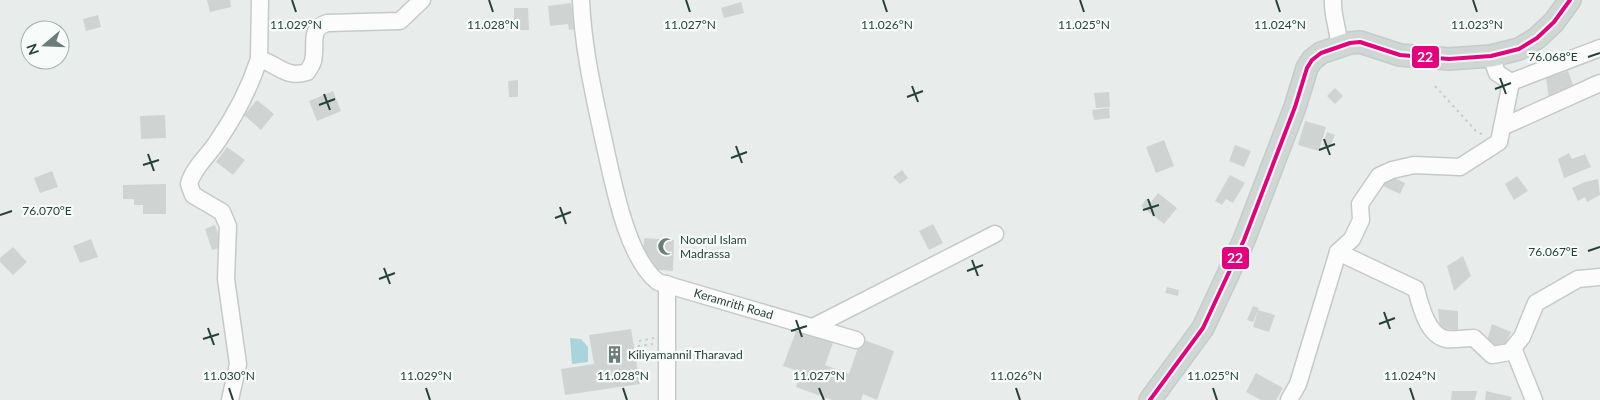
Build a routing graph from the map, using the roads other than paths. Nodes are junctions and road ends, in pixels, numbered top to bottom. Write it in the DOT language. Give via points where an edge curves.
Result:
graph roads {
  1 [pos="260,0"];
  2 [pos="422,0"];
  3 [pos="581,0"];
  4 [pos="1333,0"];
  5 [pos="1570,0"];
  6 [pos="1339,46"];
  7 [pos="1600,48"];
  8 [pos="1491,56"];
  9 [pos="259,59"];
  10 [pos="1511,82"];
  11 [pos="1600,83"];
  12 [pos="1500,134"];
  13 [pos="995,234"];
  14 [pos="1338,252"];
  15 [pos="1600,277"];
  16 [pos="667,284"];
  17 [pos="813,327"];
  18 [pos="856,340"];
  19 [pos="1513,348"];
  20 [pos="230,400"];
  21 [pos="667,400"];
  22 [pos="1150,400"];
  23 [pos="1289,400"];
  24 [pos="1534,400"];
  1 -- 9 [label="street"];
  2 -- 9 [label="street" via="400,21 319,25 314,31 313,62 308,72 297,76"];
  3 -- 16 [label="street, Keramrith Road" via="591,88 617,202 650,276"];
  4 -- 6 [label="street"];
  5 -- 8 [label="main road" via="1537,38 1518,49"];
  6 -- 8 [label="main road" via="1360,42 1400,55 1449,59"];
  6 -- 22 [label="main road" via="1321,53 1307,68 1296,107 1244,240 1202,328"];
  7 -- 10 [label="street"];
  8 -- 10 [label="street" via="1497,73"];
  9 -- 20 [label="street" via="250,88 229,126 195,170 189,184 193,195 222,212 228,226 226,279 238,364"];
  10 -- 12 [label="street"];
  11 -- 12 [label="street"];
  12 -- 14 [label="street" via="1460,167 1414,165 1379,176 1360,204 1361,220 1352,238"];
  13 -- 17 [label="street"];
  14 -- 19 [label="street" via="1416,289 1424,317 1438,336 1474,338 1492,355 1510,352"];
  14 -- 23 [label="street" via="1298,384"];
  15 -- 19 [label="street" via="1578,279 1536,303 1522,337"];
  16 -- 17 [label="street, Keramrith Road"];
  16 -- 21 [label="street"];
  17 -- 18 [label="street, Keramrith Road"];
  19 -- 24 [label="street"];
}
